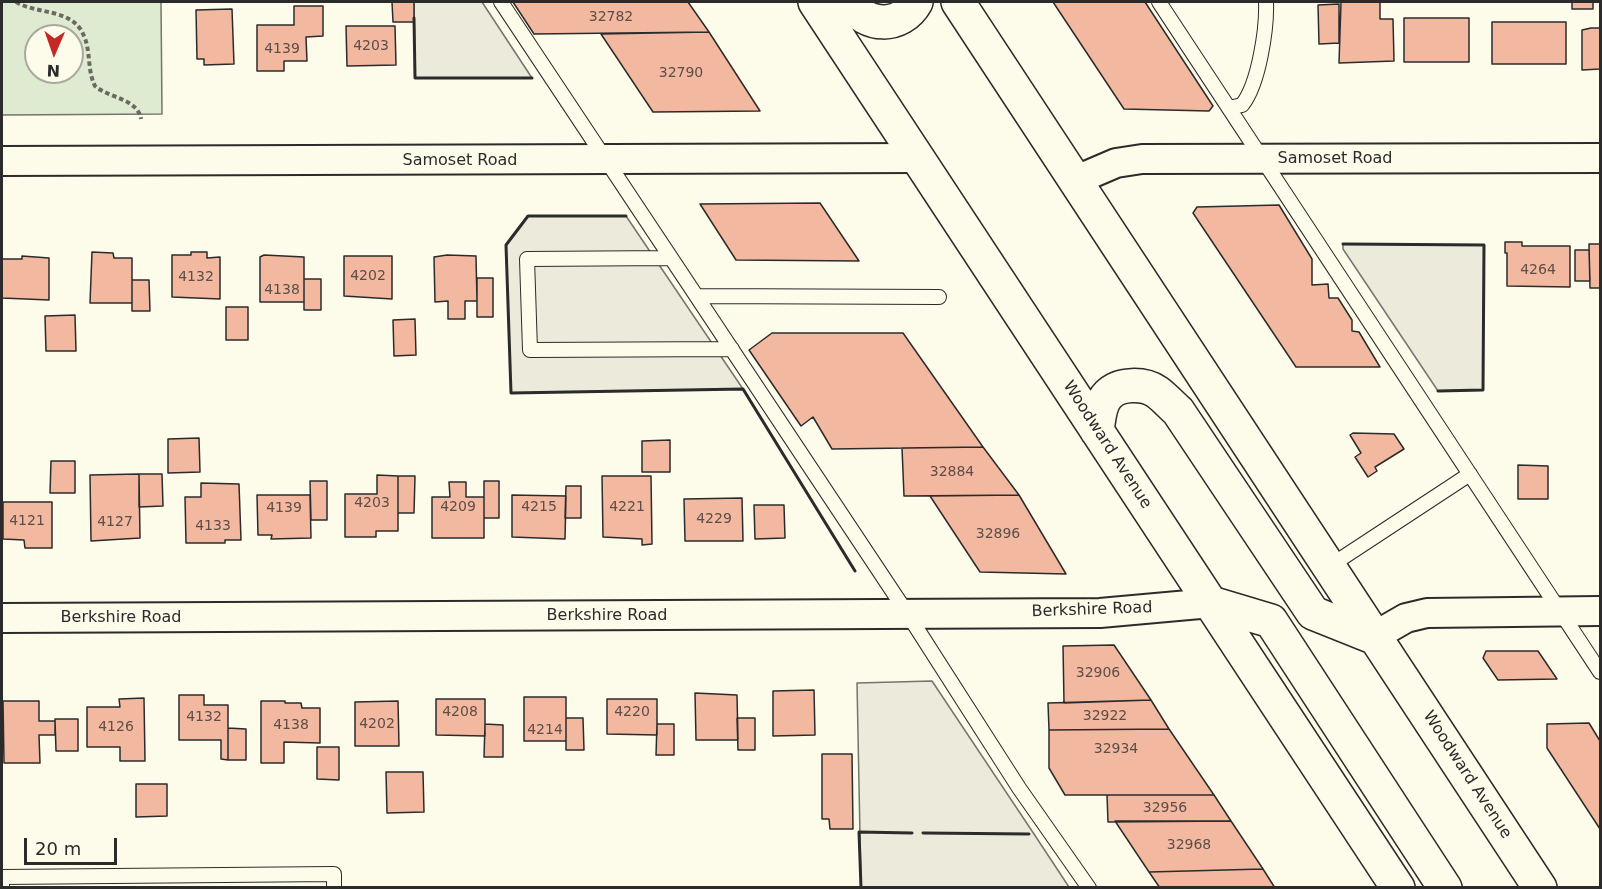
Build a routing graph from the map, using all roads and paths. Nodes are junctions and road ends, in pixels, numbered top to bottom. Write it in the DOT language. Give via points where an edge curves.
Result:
graph roads {
  1 [pos="16,2"];
  2 [pos="501,2"];
  3 [pos="815,2"];
  4 [pos="849,2"];
  5 [pos="916,2"];
  6 [pos="958,2"];
  7 [pos="1160,2"];
  8 [pos="1266,2"];
  9 [pos="1229,108"];
  10 [pos="141,119"];
  11 [pos="918,158"];
  12 [pos="1600,158"];
  13 [pos="1263,159"];
  14 [pos="607,160"];
  15 [pos="2,161"];
  16 [pos="1074,180"];
  17 [pos="671,258"];
  18 [pos="697,296"];
  19 [pos="939,297"];
  20 [pos="732,349"];
  21 [pos="1097,431"];
  22 [pos="1470,474"];
  23 [pos="1330,566"];
  24 [pos="1211,603"];
  25 [pos="1560,611"];
  26 [pos="1600,611"];
  27 [pos="907,613"];
  28 [pos="2,618"];
  29 [pos="1373,637"];
  30 [pos="1600,672"];
  31 [pos="189,882"];
  32 [pos="1534,886"];
  33 [pos="2,888"];
  34 [pos="334,888"];
  35 [pos="1089,888"];
  36 [pos="1398,888"];
  37 [pos="1445,888"];
  1 -- 10 [label="path" via="73,21 86,38 95,86 134,106"];
  2 -- 14 [label="lane"];
  3 -- 11 [label="main road, Woodward Avenue"];
  4 -- 5 [label="main road" via="868,19 886,23 900,19"];
  6 -- 16 [label="main road, Woodward Avenue"];
  7 -- 9 [label="lane"];
  8 -- 9 [label="lane" via="1252,86 1242,105"];
  9 -- 13 [label="lane"];
  11 -- 14 [label="street, Samoset Road"];
  11 -- 21 [label="main road, Woodward Avenue"];
  12 -- 13 [label="street, Samoset Road"];
  13 -- 16 [label="street, Samoset Road" via="1142,159 1116,163"];
  13 -- 22 [label="lane"];
  14 -- 15 [label="street, Samoset Road"];
  14 -- 17 [label="lane"];
  16 -- 23 [label="main road, Woodward Avenue"];
  17 -- 18 [label="lane"];
  17 -- 20 [label="lane" via="527,259 530,350"];
  18 -- 19 [label="lane"];
  18 -- 20 [label="lane"];
  20 -- 27 [label="lane"];
  21 -- 24 [label="main road, Woodward Avenue"];
  21 -- 29 [label="main road" via="1108,395 1121,387 1139,386 1155,391 1178,411 1313,613"];
  22 -- 23 [label="lane"];
  22 -- 25 [label="lane"];
  23 -- 29 [label="main road, Woodward Avenue"];
  24 -- 27 [label="street, Berkshire Road" via="1100,613"];
  24 -- 36 [label="main road, Woodward Avenue"];
  24 -- 37 [label="main road" via="1271,621"];
  25 -- 26 [label="street"];
  25 -- 29 [label="street" via="1427,613 1406,618"];
  25 -- 30 [label="lane"];
  27 -- 28 [label="street, Berkshire Road"];
  27 -- 35 [label="lane" via="1019,788"];
  29 -- 32 [label="main road, Woodward Avenue" via="1432,720"];
  31 -- 33 [label="lane" via="2,877"];
  31 -- 34 [label="lane" via="334,874"];
}
